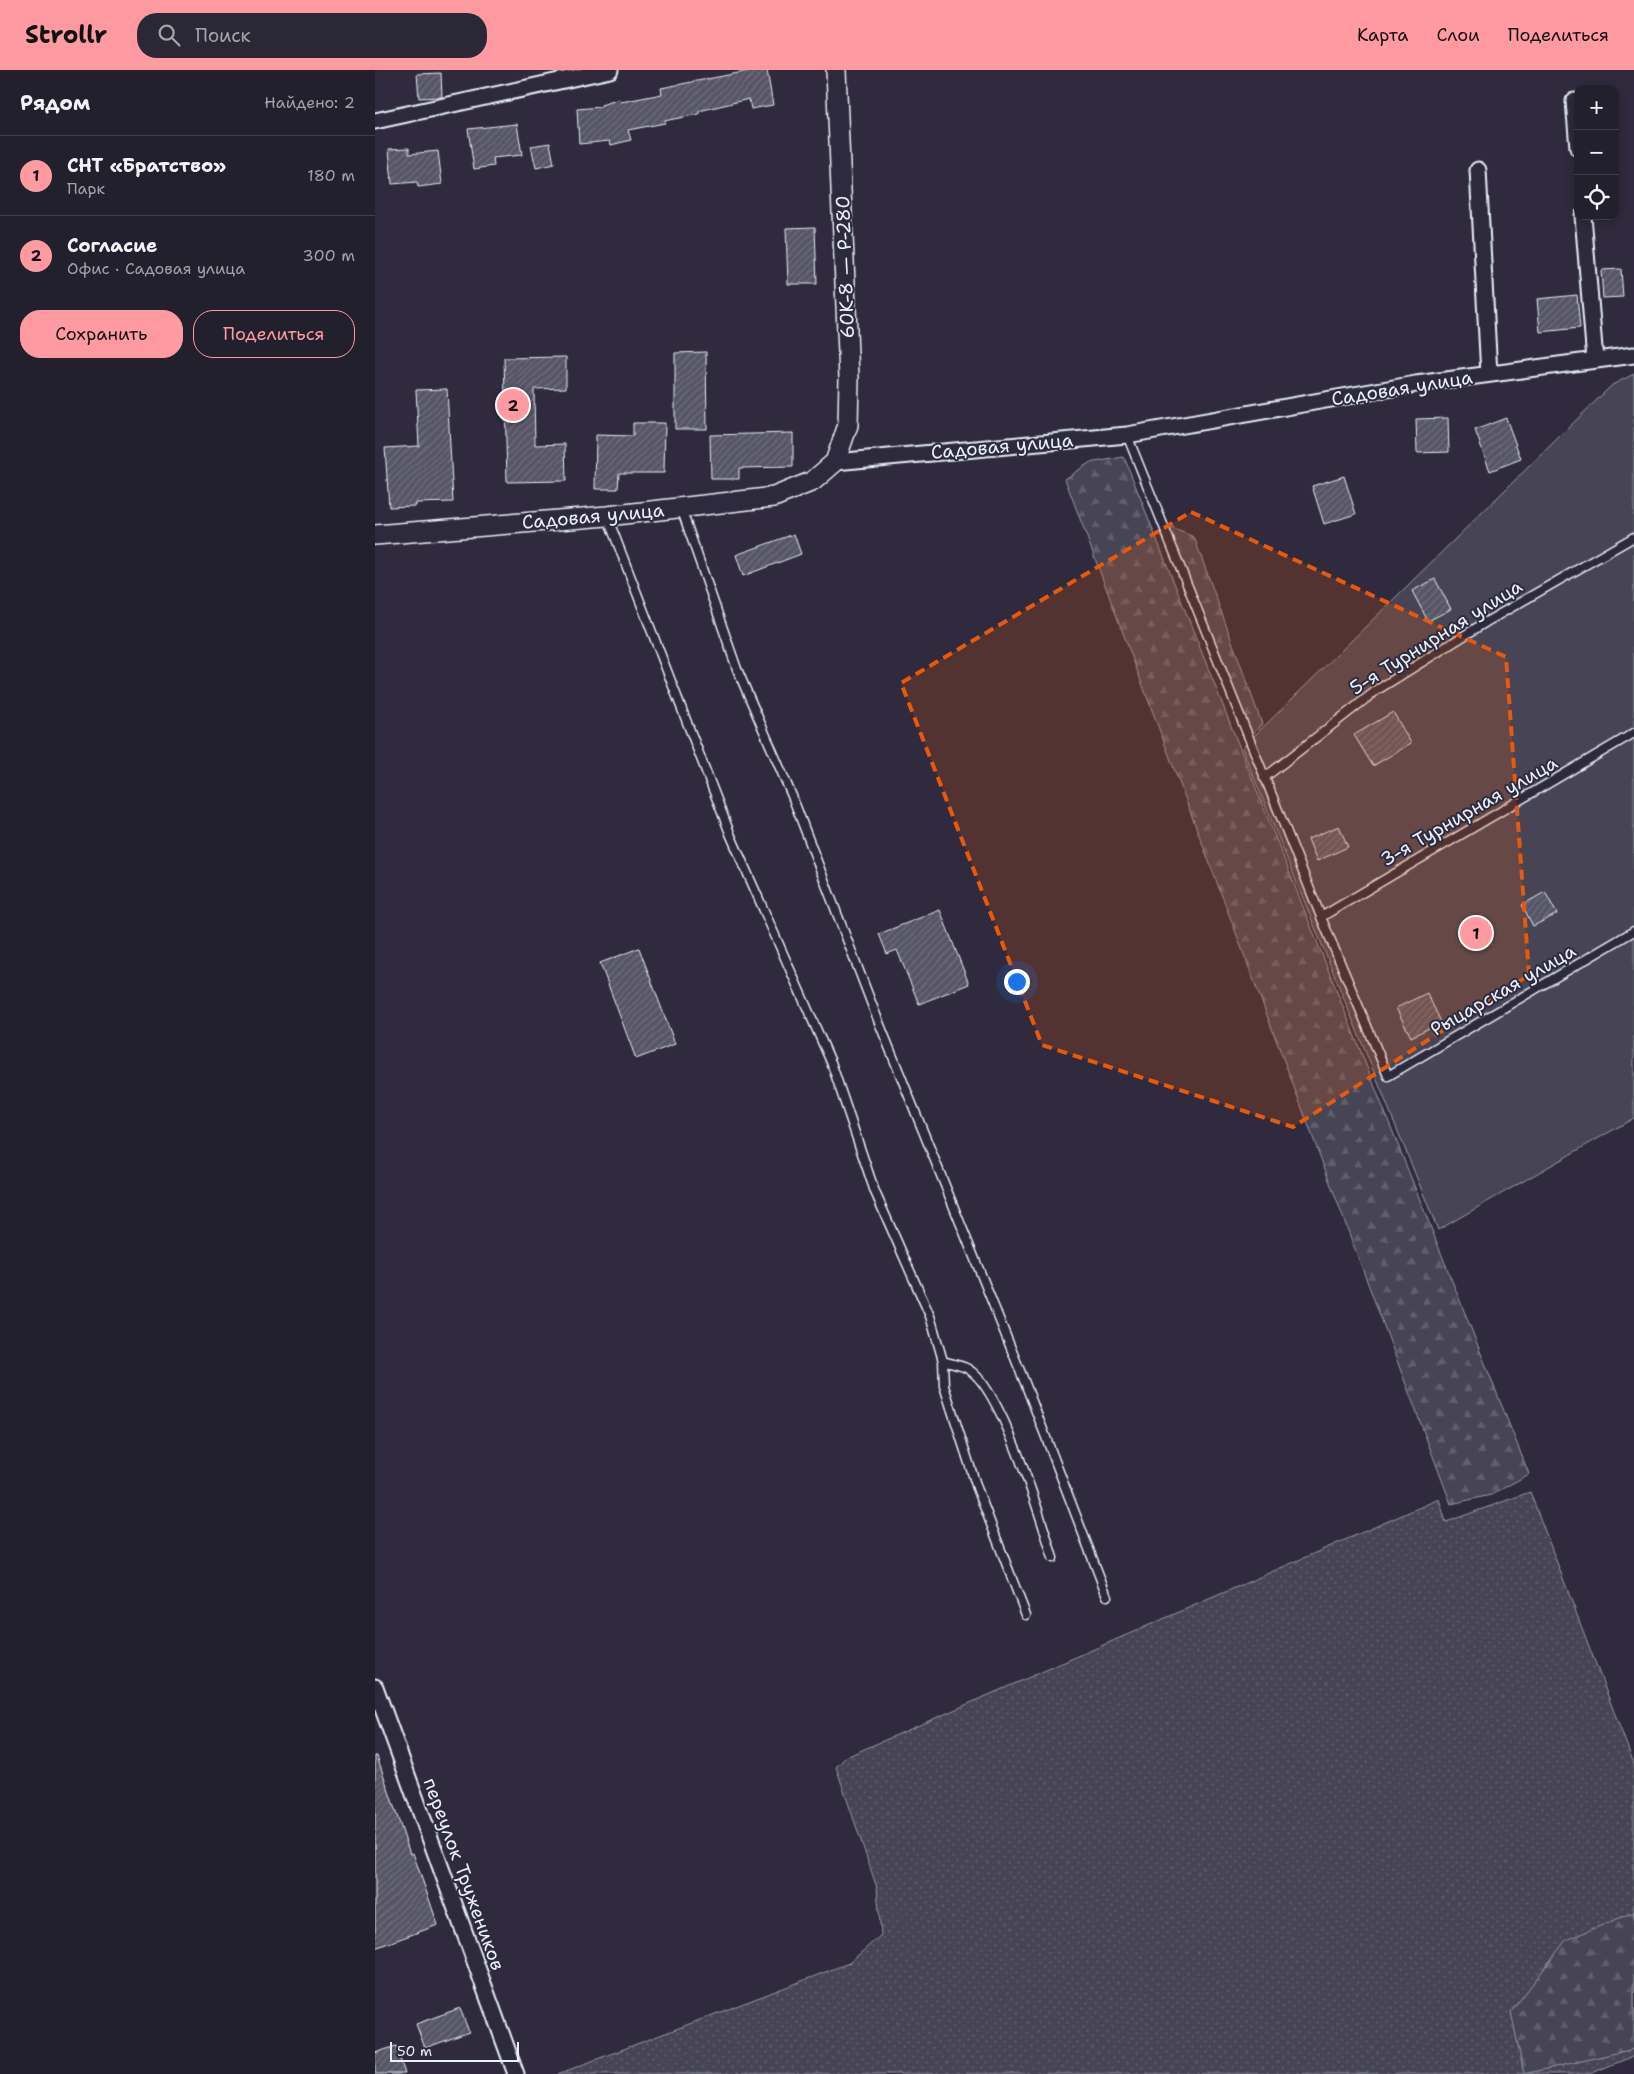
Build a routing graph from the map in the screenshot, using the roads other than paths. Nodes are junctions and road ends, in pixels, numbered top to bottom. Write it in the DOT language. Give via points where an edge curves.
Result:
graph roads {
  1 [pos="610,70"];
  2 [pos="836,70"];
  3 [pos="375,121"];
  4 [pos="1478,170"];
  5 [pos="1583,220"];
  6 [pos="1634,355"];
  7 [pos="1595,360"];
  8 [pos="1489,374"];
  9 [pos="1127,434"];
  10 [pos="835,462"];
  11 [pos="681,508"];
  12 [pos="607,516"];
  13 [pos="375,535"];
  14 [pos="1634,537"];
  15 [pos="1634,733"];
  16 [pos="1264,778"];
  17 [pos="1321,917"];
  18 [pos="1634,931"];
  19 [pos="943,1361"];
  20 [pos="1053,1558"];
  21 [pos="1107,1596"];
  22 [pos="1026,1615"];
  23 [pos="375,1687"];
  24 [pos="516,2074"];
  1 -- 3 [label="street"];
  2 -- 10 [label="street, 60К-8 — Р-280" via="849,378 848,425"];
  4 -- 8 [label="street"];
  5 -- 7 [label="street"];
  6 -- 7 [label="street, Садовая улица"];
  7 -- 8 [label="street, Садовая улица"];
  8 -- 9 [label="street, Садовая улица"];
  9 -- 10 [label="street, Садовая улица"];
  9 -- 16 [label="lane"];
  10 -- 11 [label="street, Садовая улица" via="813,481 774,497"];
  11 -- 12 [label="street, Садовая улица"];
  11 -- 21 [label="lane" via="737,669 792,796"];
  12 -- 13 [label="street, Садовая улица"];
  12 -- 19 [label="lane" via="731,836 831,1062 875,1192 930,1316"];
  14 -- 16 [label="lane, 5-я Турнирная улица" via="1486,622 1377,690"];
  15 -- 17 [label="lane, 3-я Турнирная улица"];
  16 -- 17 [label="lane"];
  17 -- 18 [label="lane, Рыцарская улица" via="1388,1076"];
  19 -- 20 [label="lane" via="969,1370 990,1392 1021,1461"];
  19 -- 22 [label="lane" via="944,1386 977,1488"];
  23 -- 24 [label="street, переулок Тружеников"];
}
